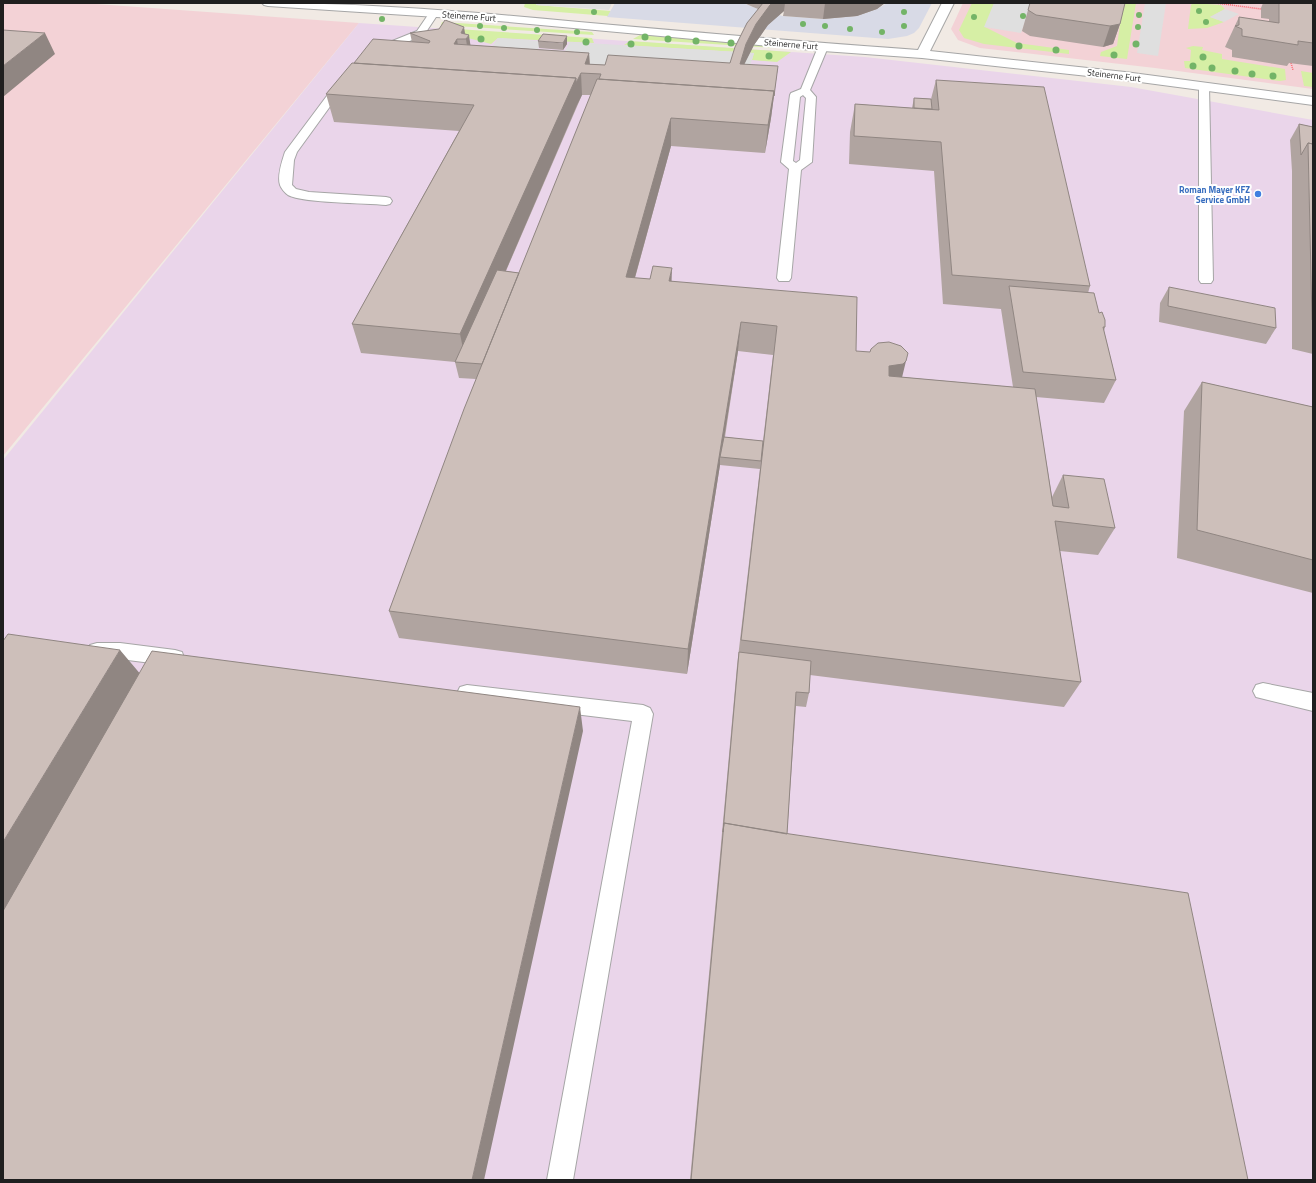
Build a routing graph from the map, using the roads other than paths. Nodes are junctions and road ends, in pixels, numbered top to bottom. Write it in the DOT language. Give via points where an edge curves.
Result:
graph roads {
  1 [pos="268,3"];
  2 [pos="948,3"];
  3 [pos="341,5"];
  4 [pos="433,14"];
  5 [pos="823,47"];
  6 [pos="370,54"];
  7 [pos="922,54"];
  8 [pos="348,76"];
  9 [pos="1204,86"];
  10 [pos="805,91"];
  11 [pos="1313,101"];
  12 [pos="795,168"];
  13 [pos="386,201"];
  14 [pos="784,278"];
  15 [pos="1206,280"];
  16 [pos="81,652"];
  17 [pos="191,660"];
  18 [pos="445,690"];
  19 [pos="1263,692"];
  20 [pos="1313,702"];
  21 [pos="560,1180"];
  1 -- 3 [label="street, Steinerne Furt"];
  2 -- 7 [label="street"];
  3 -- 4 [label="street, Steinerne Furt"];
  4 -- 5 [label="street, Steinerne Furt"];
  4 -- 6 [label="lane" via="421,33"];
  5 -- 7 [label="street, Steinerne Furt"];
  5 -- 10 [label="lane"];
  7 -- 9 [label="street, Steinerne Furt"];
  8 -- 13 [label="lane" via="291,152 286,186 292,192 309,196"];
  9 -- 11 [label="street, Steinerne Furt"];
  9 -- 15 [label="lane"];
  10 -- 12 [label="lane" via="811,97 806,162"];
  10 -- 12 [label="lane" via="795,95 787,162"];
  12 -- 14 [label="lane"];
  16 -- 17 [label="lane" via="120,651"];
  18 -- 21 [label="lane" via="643,714"];
  19 -- 20 [label="lane"];
}
